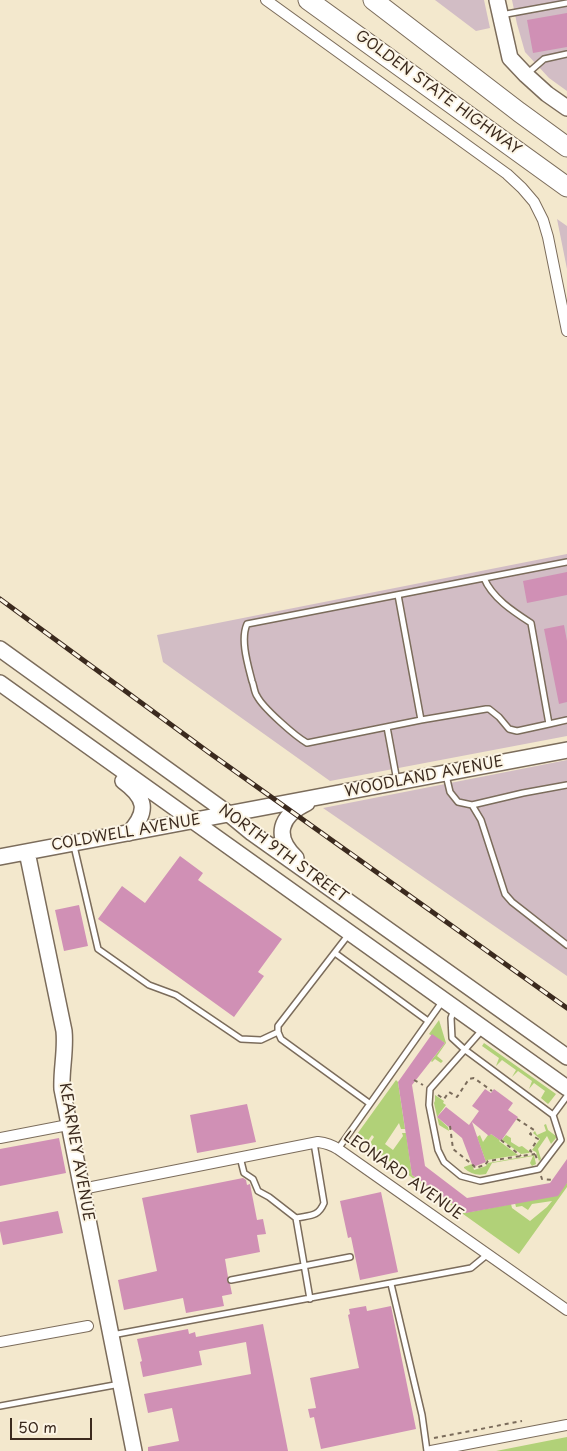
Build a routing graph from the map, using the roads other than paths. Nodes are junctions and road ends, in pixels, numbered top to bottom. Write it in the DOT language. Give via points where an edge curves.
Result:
graph roads {
  1 [pos="266,0"];
  2 [pos="308,0"];
  3 [pos="372,0"];
  4 [pos="497,0"];
  5 [pos="567,3"];
  6 [pos="500,16"];
  7 [pos="567,54"];
  8 [pos="526,75"];
  9 [pos="567,108"];
  10 [pos="567,147"];
  11 [pos="567,186"];
  12 [pos="567,331"];
  13 [pos="567,562"];
  14 [pos="484,578"];
  15 [pos="398,595"];
  16 [pos="0,649"];
  17 [pos="0,683"];
  18 [pos="421,720"];
  19 [pos="567,720"];
  20 [pos="549,724"];
  21 [pos="387,727"];
  22 [pos="82,741"];
  23 [pos="567,750"];
  24 [pos="446,773"];
  25 [pos="397,783"];
  26 [pos="567,785"];
  27 [pos="319,797"];
  28 [pos="281,804"];
  29 [pos="472,805"];
  30 [pos="229,814"];
  31 [pos="195,821"];
  32 [pos="129,833"];
  33 [pos="74,843"];
  34 [pos="27,852"];
  35 [pos="0,857"];
  36 [pos="338,894"];
  37 [pos="350,932"];
  38 [pos="567,945"];
  39 [pos="335,953"];
  40 [pos="449,1004"];
  41 [pos="428,1021"];
  42 [pos="483,1028"];
  43 [pos="278,1032"];
  44 [pos="464,1050"];
  45 [pos="567,1058"];
  46 [pos="567,1088"];
  47 [pos="567,1096"];
  48 [pos="370,1103"];
  49 [pos="553,1115"];
  50 [pos="68,1125"];
  51 [pos="0,1138"];
  52 [pos="314,1143"];
  53 [pos="338,1149"];
  54 [pos="240,1157"];
  55 [pos="82,1189"];
  56 [pos="296,1218"];
  57 [pos="488,1254"];
  58 [pos="350,1257"];
  59 [pos="304,1266"];
  60 [pos="231,1280"];
  61 [pos="391,1284"];
  62 [pos="310,1299"];
  63 [pos="567,1310"];
  64 [pos="88,1326"];
  65 [pos="111,1336"];
  66 [pos="0,1342"];
  67 [pos="121,1384"];
  68 [pos="0,1406"];
  69 [pos="567,1425"];
  70 [pos="134,1451"];
  71 [pos="429,1451"];
  1 -- 12 [label="street" via="522,188 543,220"];
  2 -- 11 [label="highway, GOLDEN STATE HIGHWAY"];
  3 -- 10 [label="highway"];
  4 -- 6 [label="street"];
  5 -- 6 [label="lane"];
  6 -- 8 [label="street" via="510,58"];
  7 -- 8 [label="lane" via="544,58"];
  8 -- 9 [label="street"];
  13 -- 14 [label="lane"];
  14 -- 15 [label="lane"];
  14 -- 20 [label="lane" via="488,588 531,623"];
  15 -- 18 [label="lane"];
  15 -- 21 [label="lane" via="247,624 244,630 246,657 256,696 299,738 307,743"];
  16 -- 30 [label="street, NORTH 9TH STREET"];
  17 -- 22 [label="street, NORTH 9TH STREET"];
  18 -- 20 [label="lane" via="489,709 509,728 517,731"];
  18 -- 21 [label="lane"];
  19 -- 20 [label="lane"];
  21 -- 25 [label="lane"];
  22 -- 31 [label="street, NORTH 9TH STREET"];
  22 -- 32 [label="street" via="88,756 140,796 141,816"];
  23 -- 24 [label="street, WOODLAND AVENUE"];
  24 -- 25 [label="street, WOODLAND AVENUE"];
  24 -- 29 [label="lane" via="450,792 458,802"];
  25 -- 27 [label="street, WOODLAND AVENUE"];
  26 -- 29 [label="lane"];
  27 -- 28 [label="street, WOODLAND AVENUE"];
  27 -- 36 [label="street" via="292,812 283,825 282,837 295,857 337,889"];
  28 -- 30 [label="street, COLDWELL AVENUE"];
  29 -- 38 [label="lane" via="481,820 505,894"];
  30 -- 31 [label="street, COLDWELL AVENUE"];
  30 -- 36 [label="street, NORTH 9TH STREET"];
  31 -- 32 [label="street, COLDWELL AVENUE"];
  31 -- 37 [label="street, NORTH 9TH STREET"];
  32 -- 33 [label="street, COLDWELL AVENUE"];
  33 -- 34 [label="street, COLDWELL AVENUE"];
  33 -- 43 [label="lane" via="98,949 149,985 176,995 242,1039 261,1040"];
  34 -- 35 [label="street, COLDWELL AVENUE"];
  34 -- 50 [label="street, KEARNEY AVENUE" via="64,1031 61,1080"];
  36 -- 45 [label="street, NORTH 9TH STREET"];
  37 -- 39 [label="lane"];
  37 -- 40 [label="street, NORTH 9TH STREET"];
  39 -- 41 [label="lane"];
  39 -- 43 [label="lane" via="278,1026"];
  40 -- 41 [label="lane"];
  40 -- 42 [label="street, NORTH 9TH STREET"];
  40 -- 44 [label="lane" via="452,1038"];
  41 -- 48 [label="lane"];
  42 -- 44 [label="lane"];
  42 -- 46 [label="street, NORTH 9TH STREET"];
  43 -- 48 [label="lane" via="281,1039"];
  44 -- 49 [label="lane"];
  44 -- 49 [label="lane" via="430,1089 429,1105 438,1150 444,1162 461,1176 480,1181 539,1169 561,1140"];
  47 -- 49 [label="lane"];
  48 -- 53 [label="lane"];
  50 -- 51 [label="street"];
  50 -- 55 [label="street, KEARNEY AVENUE"];
  52 -- 53 [label="street, LEONARD AVENUE" via="323,1142"];
  52 -- 54 [label="street, LEONARD AVENUE"];
  52 -- 56 [label="lane" via="324,1203 316,1214"];
  53 -- 57 [label="street, LEONARD AVENUE"];
  54 -- 55 [label="street, LEONARD AVENUE"];
  54 -- 56 [label="lane" via="244,1173 253,1180 258,1191"];
  55 -- 65 [label="street, KEARNEY AVENUE"];
  56 -- 59 [label="lane"];
  57 -- 61 [label="lane" via="471,1268"];
  57 -- 63 [label="street, LEONARD AVENUE"];
  58 -- 59 [label="lane"];
  59 -- 60 [label="lane"];
  59 -- 62 [label="lane"];
  61 -- 62 [label="lane"];
  61 -- 71 [label="lane"];
  62 -- 65 [label="lane"];
  64 -- 66 [label="street"];
  65 -- 67 [label="street, KEARNEY AVENUE"];
  67 -- 68 [label="lane"];
  67 -- 70 [label="street, KEARNEY AVENUE"];
  69 -- 71 [label="street"];
}
